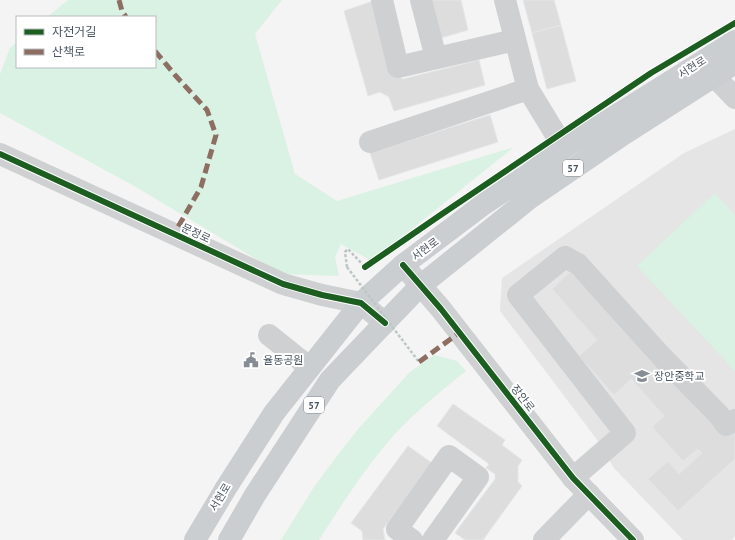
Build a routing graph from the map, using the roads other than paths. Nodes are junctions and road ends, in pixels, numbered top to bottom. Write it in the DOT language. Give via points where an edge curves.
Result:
graph roads {
  1 [pos="382,0"];
  2 [pos="421,0"];
  3 [pos="505,0"];
  4 [pos="515,40"];
  5 [pos="735,41"];
  6 [pos="436,58"];
  7 [pos="735,64"];
  8 [pos="714,76"];
  9 [pos="528,89"];
  10 [pos="735,98"];
  11 [pos="370,142"];
  12 [pos="564,148"];
  13 [pos="0,154"];
  14 [pos="403,265"];
  15 [pos="420,286"];
  16 [pos="361,303"];
  17 [pos="385,323"];
  18 [pos="269,335"];
  19 [pos="310,366"];
  20 [pos="735,420"];
  21 [pos="573,478"];
  22 [pos="589,494"];
  23 [pos="438,538"];
  24 [pos="195,540"];
  25 [pos="229,540"];
  26 [pos="412,540"];
  27 [pos="544,540"];
  28 [pos="633,540"];
  1 -- 6 [label="street" via="398,67"];
  2 -- 6 [label="street"];
  3 -- 4 [label="street"];
  4 -- 6 [label="street"];
  4 -- 9 [label="street"];
  5 -- 12 [label="main road, 서현로 / 57"];
  7 -- 8 [label="main road, 서현로 / 57"];
  8 -- 10 [label="street"];
  8 -- 15 [label="main road, 서현로 / 57" via="530,198"];
  9 -- 11 [label="street"];
  9 -- 12 [label="street"];
  12 -- 14 [label="main road, 서현로 / 57"];
  13 -- 16 [label="street, 문정로" via="283,284"];
  14 -- 15 [label="street, 장안로"];
  14 -- 16 [label="main road, 서현로 / 57"];
  15 -- 17 [label="main road, 서현로 / 57"];
  15 -- 21 [label="street, 장안로"];
  16 -- 17 [label="street, 문정로"];
  16 -- 19 [label="main road, 서현로 / 57"];
  17 -- 25 [label="main road, 서현로 / 57" via="330,380 255,495"];
  18 -- 19 [label="street"];
  19 -- 24 [label="main road, 서현로 / 57" via="274,412"];
  20 -- 21 [label="street" via="726,425 578,264 565,256 518,295 625,433"];
  21 -- 22 [label="street, 장안로"];
  22 -- 27 [label="street"];
  22 -- 28 [label="street, 장안로"];
  23 -- 26 [label="street" via="478,477 449,456 397,529"];
}
